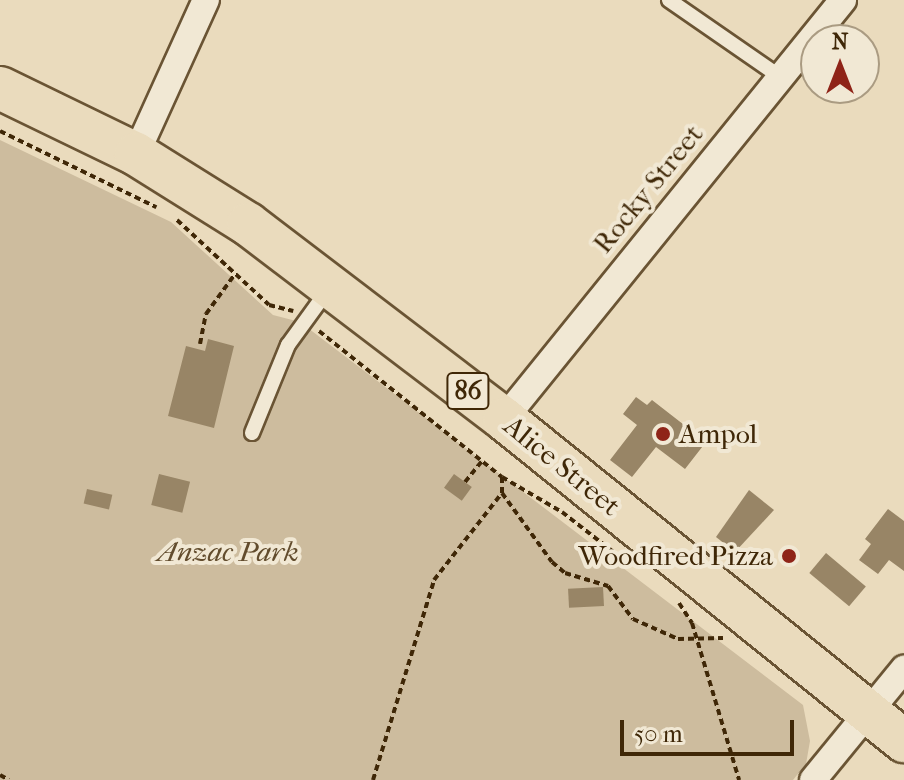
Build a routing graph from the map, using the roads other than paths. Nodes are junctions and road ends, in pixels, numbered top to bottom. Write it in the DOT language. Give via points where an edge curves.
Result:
graph roads {
  1 [pos="206,0"];
  2 [pos="669,0"];
  3 [pos="843,0"];
  4 [pos="780,77"];
  5 [pos="0,88"];
  6 [pos="136,154"];
  7 [pos="331,286"];
  8 [pos="252,433"];
  9 [pos="500,439"];
  10 [pos="904,669"];
  11 [pos="869,712"];
  12 [pos="904,741"];
  13 [pos="813,780"];
  1 -- 6 [label="street"];
  2 -- 4 [label="lane"];
  3 -- 4 [label="street, Rocky Street"];
  4 -- 9 [label="street, Rocky Street"];
  5 -- 6 [label="main road, Alice Street / 86"];
  6 -- 7 [label="main road, Alice Street / 86" via="210,198"];
  7 -- 8 [label="lane" via="304,320"];
  7 -- 9 [label="main road, Alice Street / 86"];
  9 -- 11 [label="main road, Alice Street / 86"];
  10 -- 11 [label="street"];
  11 -- 12 [label="main road, Alice Street / 86"];
  11 -- 13 [label="street"];
}
